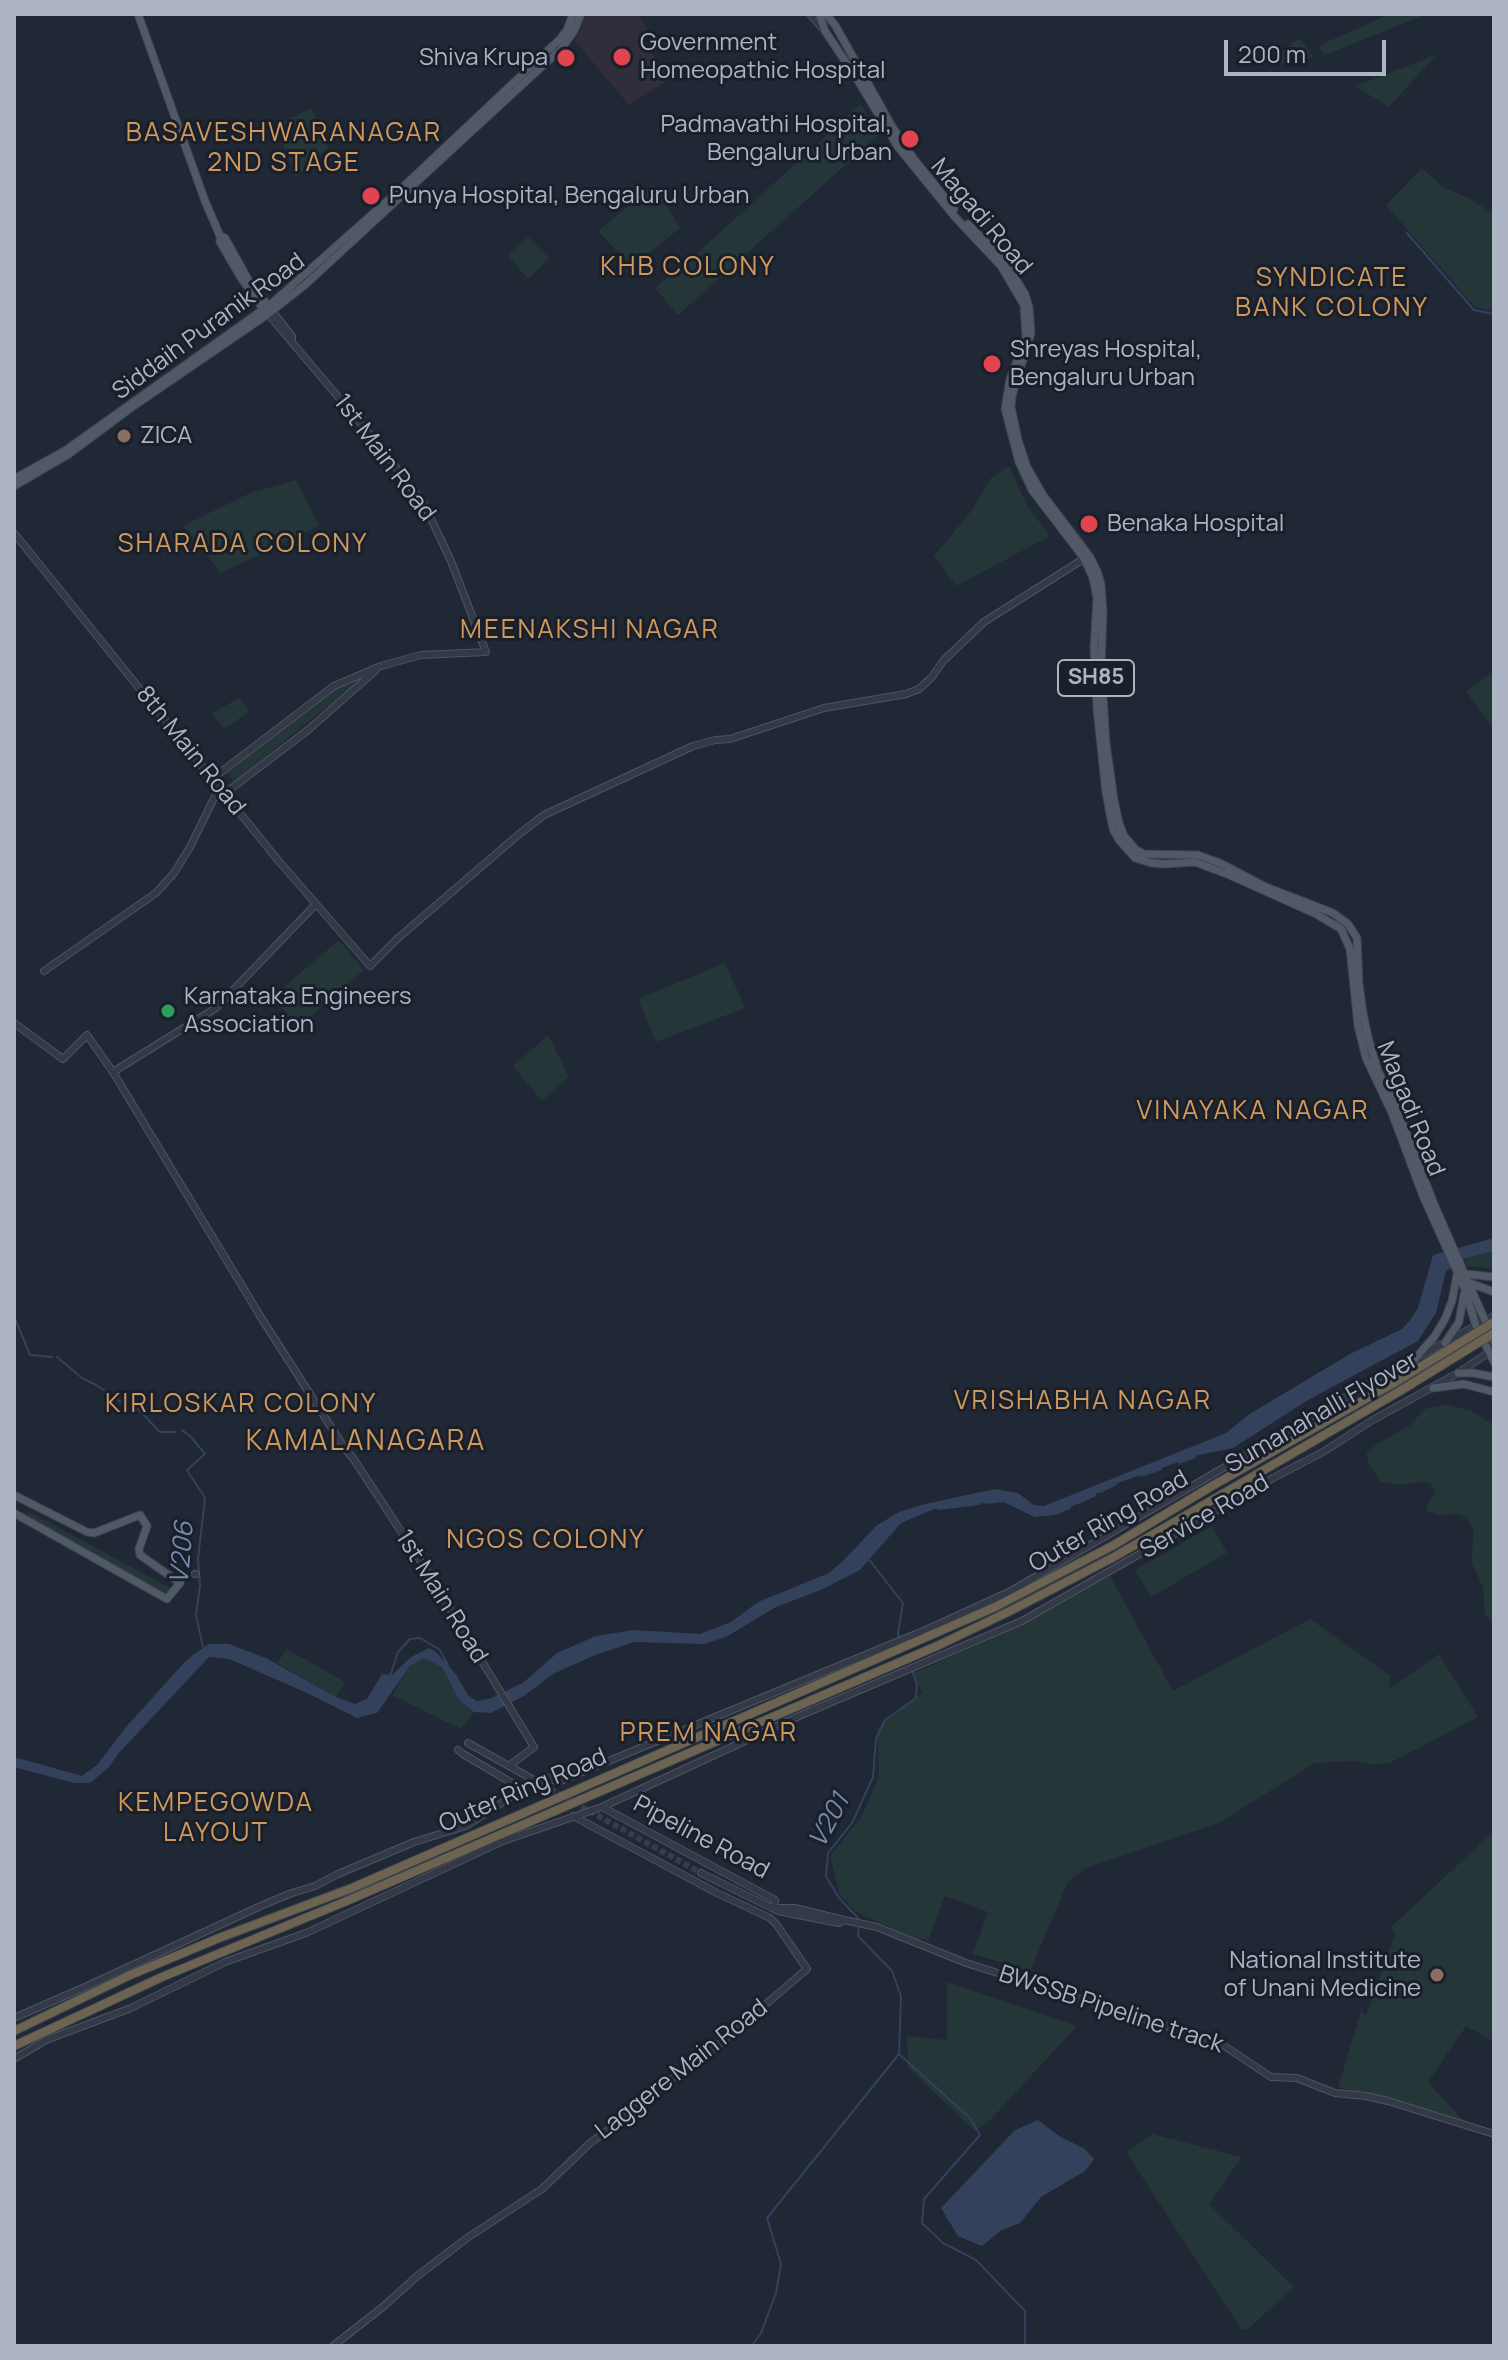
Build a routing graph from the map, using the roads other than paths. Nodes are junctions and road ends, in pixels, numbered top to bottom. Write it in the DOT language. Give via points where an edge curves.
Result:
graph roads {
  1 [pos="138,14"];
  2 [pos="573,14"];
  3 [pos="581,14"];
  4 [pos="810,14"];
  5 [pos="819,14"];
  6 [pos="826,14"];
  7 [pos="833,14"];
  8 [pos="835,25"];
  9 [pos="825,31"];
  10 [pos="268,310"];
  11 [pos="14,479"];
  12 [pos="14,486"];
  13 [pos="14,533"];
  14 [pos="1086,557"];
  15 [pos="381,666"];
  16 [pos="212,779"];
  17 [pos="222,791"];
  18 [pos="315,905"];
  19 [pos="44,971"];
  20 [pos="14,1023"];
  21 [pos="113,1072"];
  22 [pos="1460,1270"];
  23 [pos="1494,1277"];
  24 [pos="1467,1285"];
  25 [pos="1494,1292"];
  26 [pos="1492,1319"];
  27 [pos="1476,1326"];
  28 [pos="1494,1333"];
  29 [pos="1449,1340"];
  30 [pos="1494,1341"];
  31 [pos="1491,1351"];
  32 [pos="1414,1360"];
  33 [pos="1494,1362"];
  34 [pos="1468,1366"];
  35 [pos="1458,1373"];
  36 [pos="1494,1377"];
  37 [pos="1397,1387"];
  38 [pos="1433,1388"];
  39 [pos="1494,1392"];
  40 [pos="1217,1473"];
  41 [pos="1212,1486"];
  42 [pos="14,1495"];
  43 [pos="1174,1504"];
  44 [pos="14,1513"];
  45 [pos="1190,1513"];
  46 [pos="1195,1523"];
  47 [pos="1169,1525"];
  48 [pos="996,1597"];
  49 [pos="995,1607"];
  50 [pos="902,1644"];
  51 [pos="910,1657"];
  52 [pos="914,1668"];
  53 [pos="805,1680"];
  54 [pos="808,1690"];
  55 [pos="795,1707"];
  56 [pos="799,1716"];
  57 [pos="468,1743"];
  58 [pos="458,1750"];
  59 [pos="509,1766"];
  60 [pos="536,1781"];
  61 [pos="550,1789"];
  62 [pos="602,1807"];
  63 [pos="573,1816"];
  64 [pos="701,1873"];
  65 [pos="774,1908"];
  66 [pos="770,1918"];
  67 [pos="863,1923"];
  68 [pos="14,2018"];
  69 [pos="14,2031"];
  70 [pos="14,2046"];
  71 [pos="14,2059"];
  72 [pos="1494,2134"];
  73 [pos="333,2346"];
  1 -- 10 [label="main road" via="220,242"];
  2 -- 10 [label="main road, Siddaih Puranik Road" via="560,39"];
  3 -- 10 [label="main road, Siddaih Puranik Road" via="561,49 344,250"];
  4 -- 9 [label="street, Magadi Road / SH85"];
  5 -- 9 [label="main road, SH85"];
  6 -- 8 [label="main road, SH85"];
  7 -- 8 [label="street, Magadi Road / SH85"];
  8 -- 14 [label="main road, Magadi Road / SH85" via="914,159 1006,263 1025,294 1031,333 1011,407 1018,440 1043,495"];
  9 -- 14 [label="main road, Magadi Road / SH85" via="898,147 1001,266 1020,296 1026,337 1005,400 1009,427 1032,490"];
  10 -- 11 [label="main road, Siddaih Puranik Road" via="66,450"];
  10 -- 12 [label="main road, Siddaih Puranik Road" via="69,454"];
  10 -- 15 [label="street, 1st Main Road" via="424,504 486,652 421,655"];
  13 -- 16 [label="street, 8th Main Road"];
  14 -- 18 [label="street, 8th Main Road" via="984,622 919,689 824,708 693,746 544,815 370,966"];
  14 -- 22 [label="main road, Magadi Road / SH85" via="1097,598 1097,709 1109,813 1119,840 1135,858 1195,862 1341,929 1350,949 1366,1058"];
  15 -- 16 [label="street, 1st Main Road" via="334,686"];
  15 -- 17 [label="street" via="308,730"];
  16 -- 17 [label="street, 8th Main Road"];
  17 -- 18 [label="street, 8th Main Road"];
  17 -- 19 [label="street" via="174,873 156,893"];
  18 -- 21 [label="street" via="216,1008"];
  20 -- 21 [label="street, 1st Main Road" via="63,1059 87,1035"];
  21 -- 59 [label="street, 1st Main Road" via="262,1319 425,1568 534,1747"];
  22 -- 23 [label="main road"];
  22 -- 24 [label="main road, Magadi Road / SH85"];
  22 -- 32 [label="main road" via="1445,1319"];
  24 -- 25 [label="main road"];
  24 -- 26 [label="main road, Magadi Road / SH85"];
  24 -- 27 [label="main road, Magadi Road / SH85"];
  24 -- 29 [label="main road"];
  26 -- 27 [label="street"];
  26 -- 30 [label="main road, Magadi Road / SH85"];
  26 -- 37 [label="highway, Sumanahalli Flyover, bridge"];
  27 -- 29 [label="street"];
  27 -- 31 [label="main road, Magadi Road / SH85"];
  28 -- 37 [label="highway, Sumanahalli Flyover, bridge"];
  29 -- 32 [label="street"];
  29 -- 34 [label="street"];
  31 -- 33 [label="main road, Magadi Road / SH85"];
  31 -- 34 [label="street, Service Road"];
  32 -- 40 [label="street"];
  34 -- 35 [label="street, Service Road"];
  35 -- 36 [label="main road"];
  35 -- 38 [label="street, Service Road"];
  37 -- 41 [label="highway, Sumanahalli Flyover"];
  37 -- 45 [label="highway, Sumanahalli Flyover"];
  38 -- 39 [label="main road" via="1464,1384"];
  38 -- 46 [label="street, Service Road"];
  40 -- 41 [label="highway"];
  40 -- 43 [label="street"];
  41 -- 43 [label="highway, Outer Ring Road"];
  42 -- 44 [label="main road" via="87,1532 140,1515 147,1526 140,1555 180,1583 167,1599"];
  43 -- 48 [label="street"];
  43 -- 49 [label="highway, Outer Ring Road" via="1114,1545"];
  45 -- 46 [label="highway"];
  45 -- 47 [label="highway, Sumanahalli Flyover"];
  46 -- 52 [label="street, Service Road" via="1022,1621"];
  47 -- 51 [label="highway, Outer Ring Road" via="1051,1591"];
  48 -- 49 [label="highway"];
  48 -- 50 [label="street"];
  49 -- 50 [label="highway, Outer Ring Road"];
  50 -- 53 [label="street"];
  50 -- 54 [label="highway, Outer Ring Road"];
  51 -- 52 [label="highway"];
  51 -- 55 [label="highway, Outer Ring Road"];
  52 -- 56 [label="street, Service Road"];
  53 -- 54 [label="highway"];
  53 -- 60 [label="street" via="558,1782 546,1777"];
  54 -- 69 [label="highway, Outer Ring Road" via="352,1888 128,1976"];
  55 -- 56 [label="highway"];
  55 -- 70 [label="highway, Outer Ring Road" via="162,1977"];
  56 -- 62 [label="street, Service Road"];
  57 -- 59 [label="street"];
  58 -- 68 [label="street" via="517,1786 516,1791 466,1826 417,1840 263,1905"];
  59 -- 60 [label="street"];
  60 -- 61 [label="street"];
  62 -- 63 [label="street, Service Road"];
  62 -- 65 [label="street, Pipeline Road" via="775,1900"];
  63 -- 66 [label="street, Laggere Main Road"];
  63 -- 71 [label="street, Service Road" via="503,1841 306,1933 225,1962 131,2008 46,2040"];
  64 -- 65 [label="street"];
  65 -- 66 [label="street"];
  65 -- 67 [label="street, Pipeline Road"];
  66 -- 73 [label="street, Laggere Main Road" via="807,1969 589,2144 542,2189 467,2238"];
  67 -- 72 [label="street, BWSSB Pipeline track" via="966,1963 1220,2043 1271,2077 1297,2078 1335,2093 1388,2101"];
}
